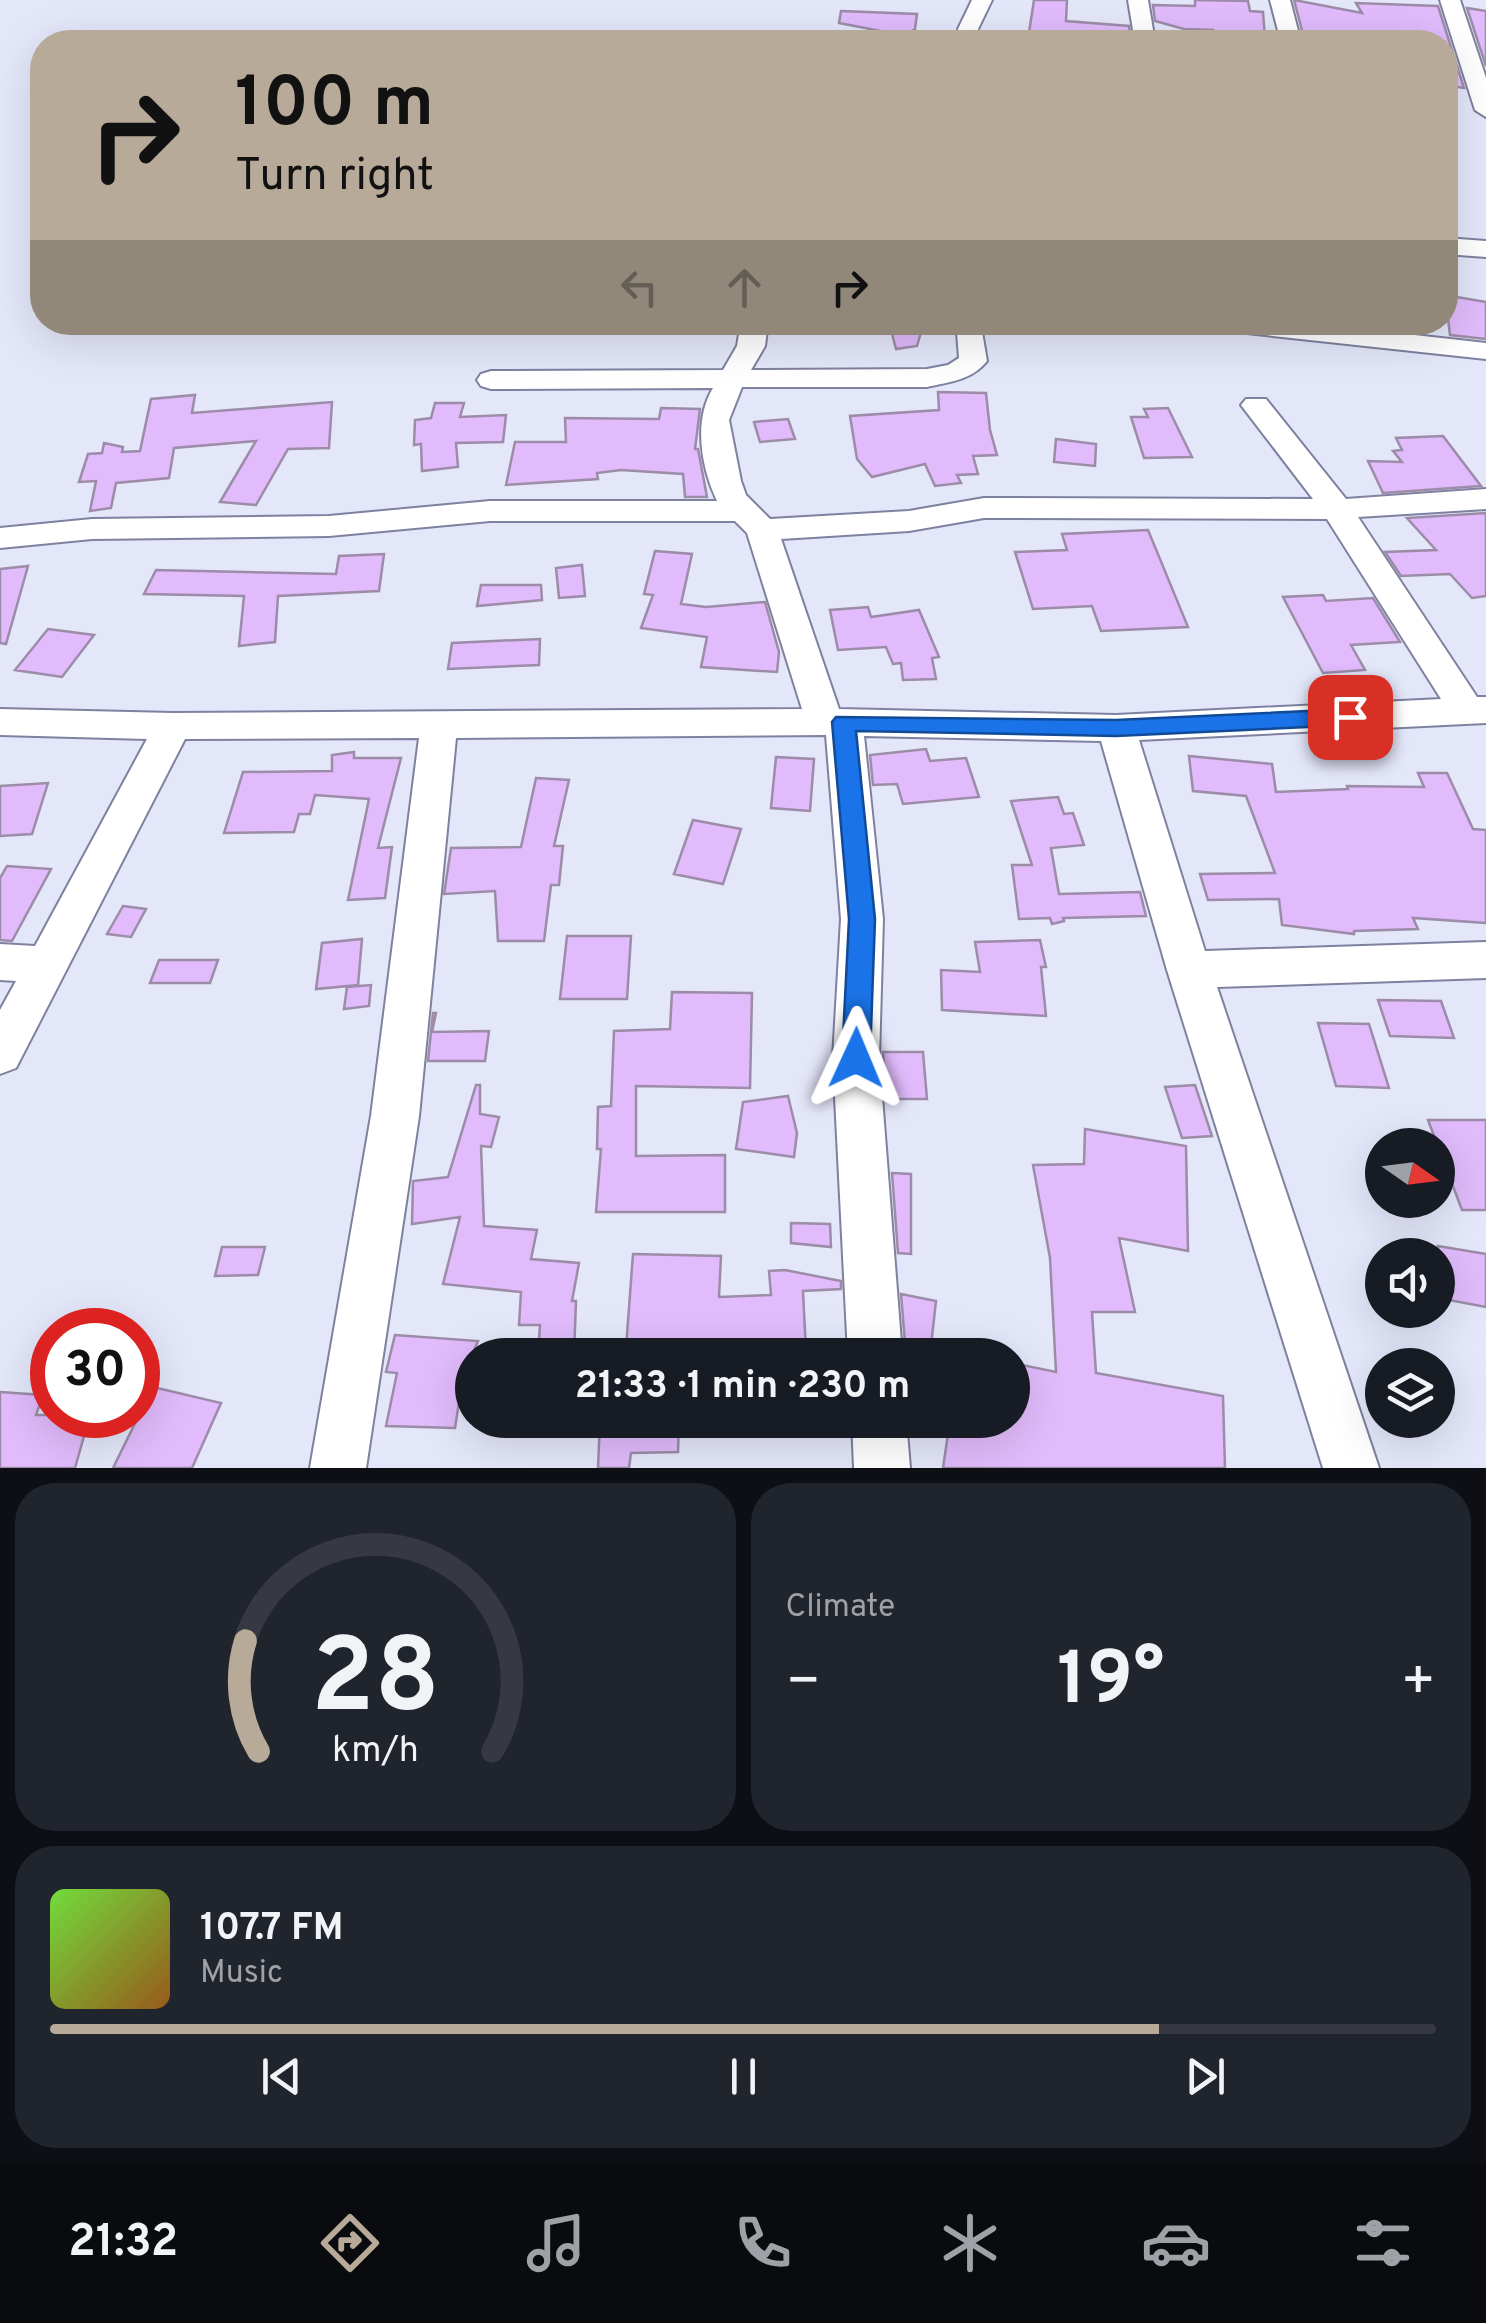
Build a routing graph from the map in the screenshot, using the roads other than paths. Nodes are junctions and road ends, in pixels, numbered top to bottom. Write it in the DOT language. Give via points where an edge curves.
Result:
graph roads {
  1 [pos="982,0"];
  2 [pos="1138,0"];
  3 [pos="1280,0"];
  4 [pos="1424,0"];
  5 [pos="1457,2"];
  6 [pos="968,30"];
  7 [pos="1143,30"];
  8 [pos="1288,30"];
  9 [pos="1486,110"];
  10 [pos="1458,247"];
  11 [pos="1486,249"];
  12 [pos="753,335"];
  13 [pos="971,335"];
  14 [pos="1338,335"];
  15 [pos="1486,351"];
  16 [pos="733,378"];
  17 [pos="490,380"];
  18 [pos="1256,405"];
  19 [pos="1486,499"];
  20 [pos="1337,510"];
  21 [pos="753,521"];
  22 [pos="0,538"];
  23 [pos="1477,711"];
  24 [pos="0,722"];
  25 [pos="834,722"];
  26 [pos="439,723"];
  27 [pos="173,726"];
  28 [pos="1116,728"];
  29 [pos="1486,960"];
  30 [pos="0,962"];
  31 [pos="44,964"];
  32 [pos="1189,970"];
  33 [pos="0,1054"];
  34 [pos="874,1338"];
  35 [pos="880,1438"];
  36 [pos="338,1468"];
  37 [pos="882,1468"];
  38 [pos="1351,1468"];
  1 -- 6 [label="street"];
  2 -- 7 [label="street"];
  3 -- 8 [label="street"];
  4 -- 5 [label="street"];
  5 -- 9 [label="street"];
  10 -- 11 [label="street"];
  12 -- 16 [label="street"];
  13 -- 16 [label="street" via="973,361 927,378"];
  14 -- 15 [label="street"];
  16 -- 17 [label="street"];
  16 -- 21 [label="street" via="714,420 731,498"];
  18 -- 20 [label="street"];
  19 -- 20 [label="street"];
  20 -- 21 [label="street" via="984,508 909,521"];
  20 -- 23 [label="street"];
  21 -- 22 [label="street" via="490,511 329,526 92,529"];
  21 -- 25 [label="street"];
  23 -- 28 [label="street"];
  24 -- 27 [label="street"];
  25 -- 26 [label="street"];
  25 -- 28 [label="street"];
  25 -- 34 [label="street" via="862,919 856,1058"];
  26 -- 27 [label="street"];
  26 -- 36 [label="street" via="395,1116"];
  27 -- 31 [label="street"];
  28 -- 32 [label="street"];
  29 -- 32 [label="street"];
  30 -- 31 [label="street"];
  31 -- 33 [label="street"];
  32 -- 38 [label="street"];
  35 -- 37 [label="street"];
}
